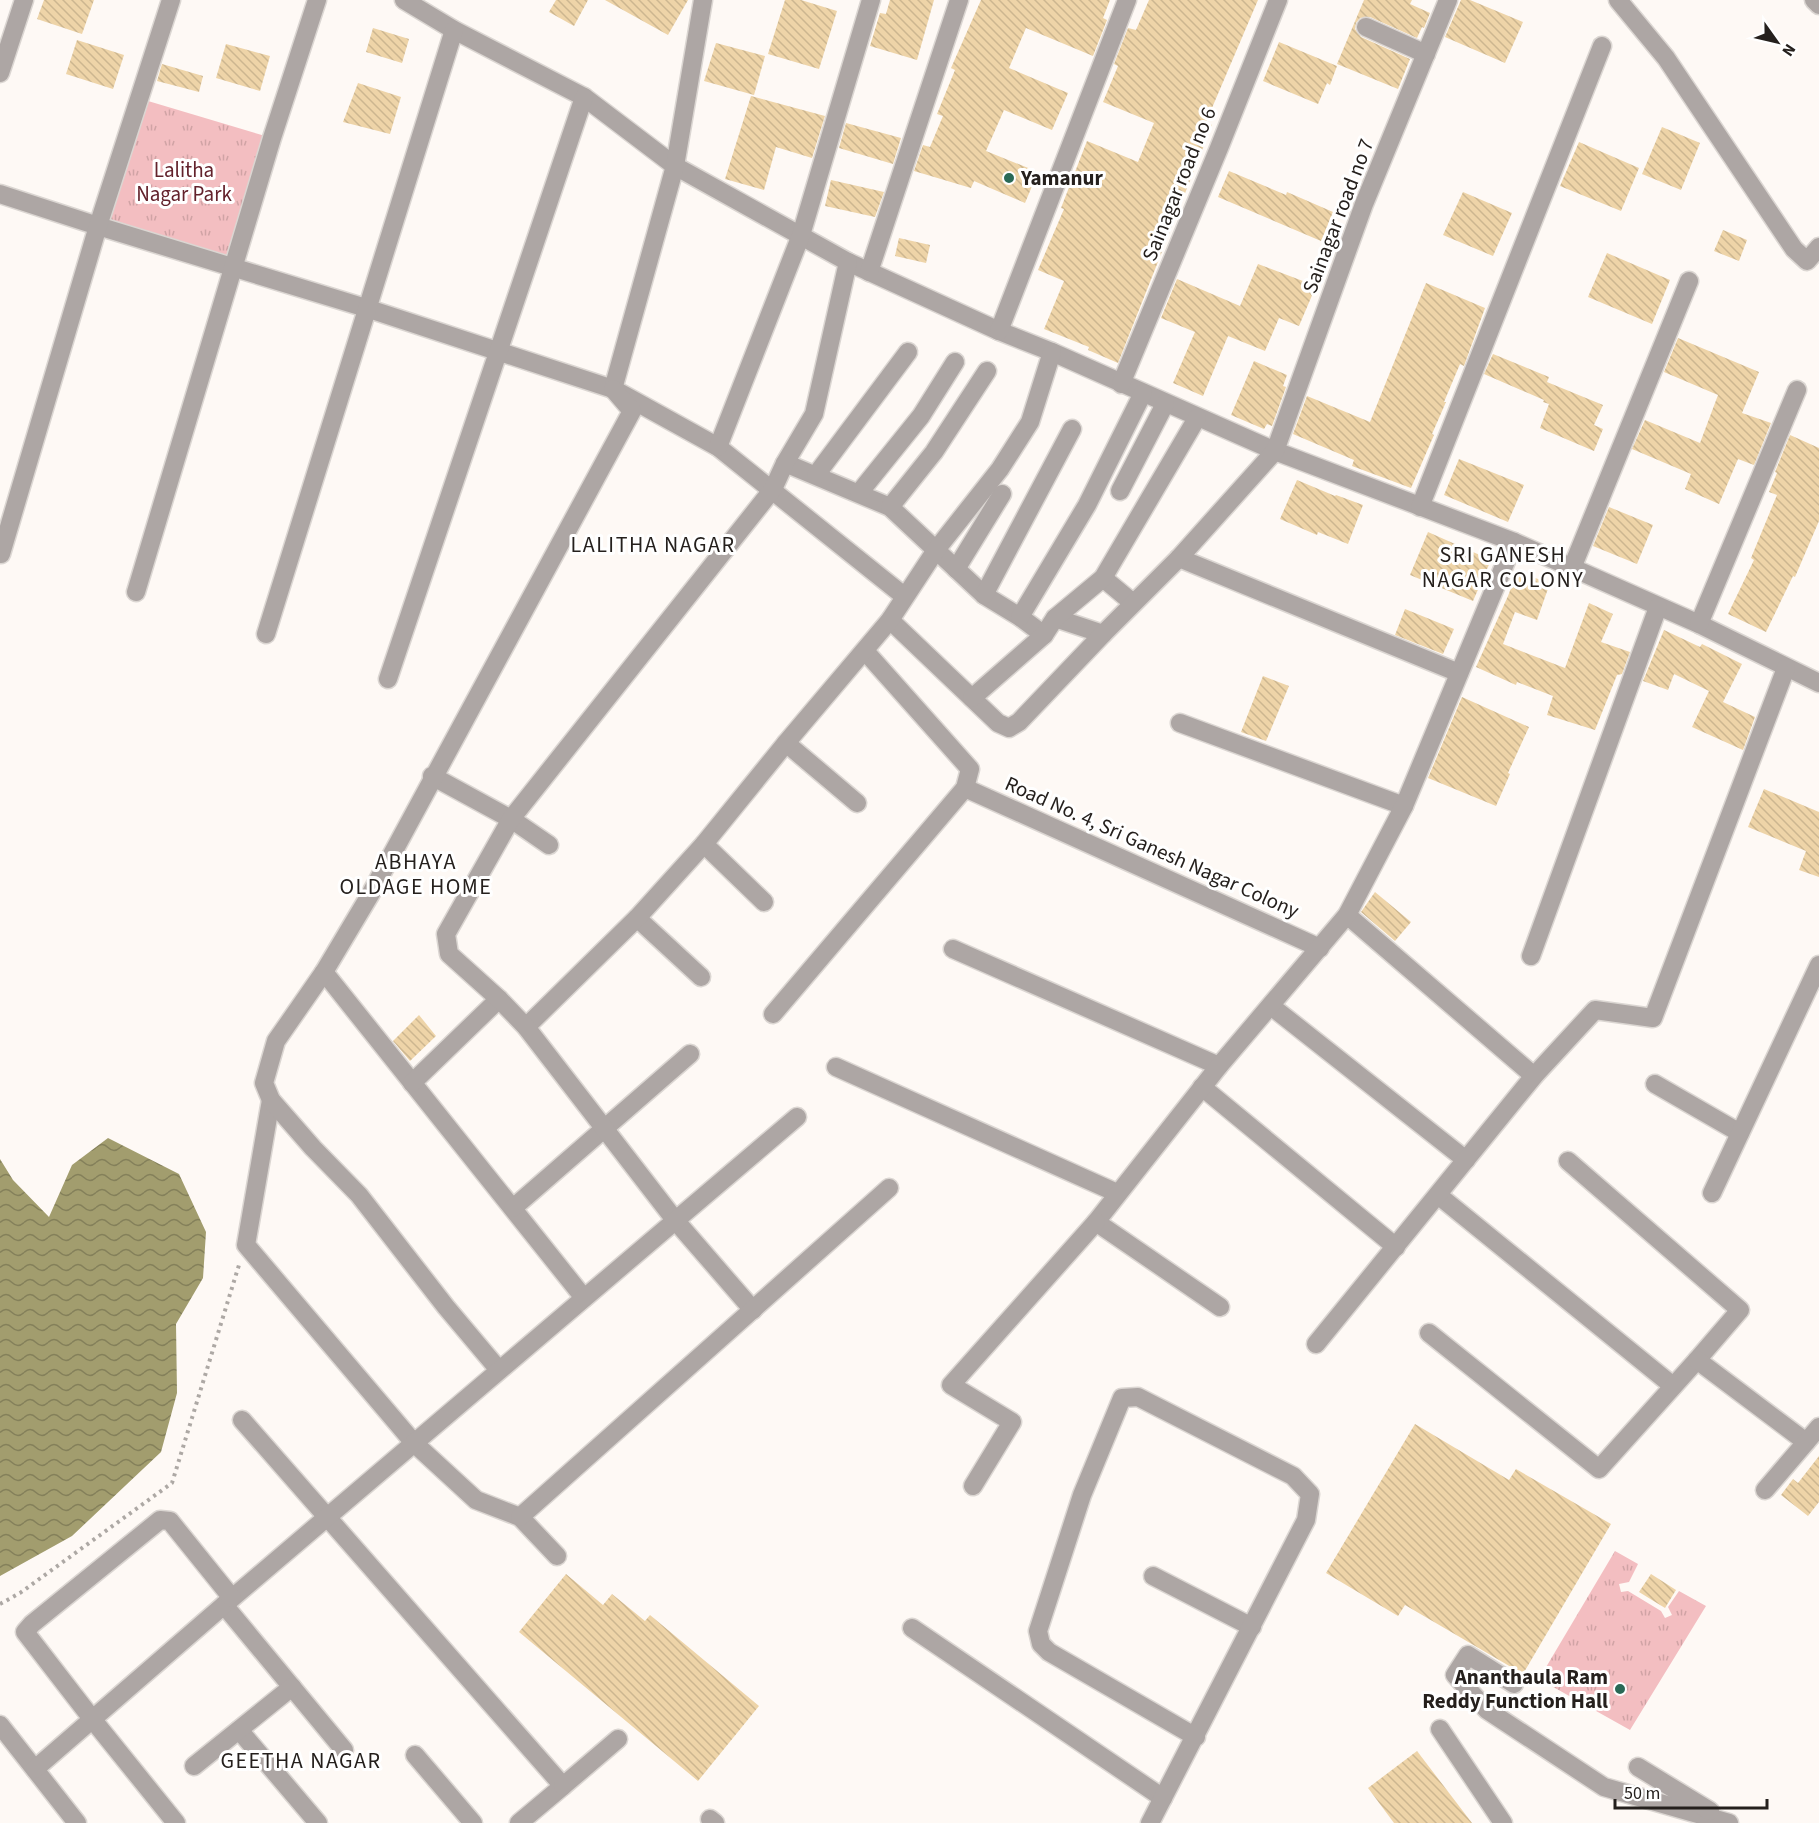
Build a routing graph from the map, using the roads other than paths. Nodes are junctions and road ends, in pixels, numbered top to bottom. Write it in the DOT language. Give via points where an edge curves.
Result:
graph roads {
  1 [pos="24,0"];
  2 [pos="171,0"];
  3 [pos="317,0"];
  4 [pos="404,0"];
  5 [pos="703,0"];
  6 [pos="871,0"];
  7 [pos="959,0"];
  8 [pos="1127,0"];
  9 [pos="1278,0"];
  10 [pos="1448,0"];
  11 [pos="1618,0"];
  12 [pos="1814,0"];
  13 [pos="1819,5"];
  14 [pos="429,7"];
  15 [pos="1366,27"];
  16 [pos="454,30"];
  17 [pos="1602,46"];
  18 [pos="1426,54"];
  19 [pos="0,73"];
  20 [pos="584,97"];
  21 [pos="675,166"];
  22 [pos="0,194"];
  23 [pos="98,226"];
  24 [pos="801,235"];
  25 [pos="1819,247"];
  26 [pos="848,262"];
  27 [pos="233,268"];
  28 [pos="869,272"];
  29 [pos="1689,281"];
  30 [pos="366,308"];
  31 [pos="999,331"];
  32 [pos="497,352"];
  33 [pos="908,352"];
  34 [pos="1052,352"];
  35 [pos="955,362"];
  36 [pos="987,370"];
  37 [pos="1121,384"];
  38 [pos="613,388"];
  39 [pos="1797,390"];
  40 [pos="1143,393"];
  41 [pos="1165,404"];
  42 [pos="1197,418"];
  43 [pos="1071,429"];
  44 [pos="718,447"];
  45 [pos="1275,451"];
  46 [pos="785,463"];
  47 [pos="816,475"];
  48 [pos="773,489"];
  49 [pos="1120,491"];
  50 [pos="859,493"];
  51 [pos="1002,494"];
  52 [pos="890,507"];
  53 [pos="1420,507"];
  54 [pos="1514,542"];
  55 [pos="936,550"];
  56 [pos="1,554"];
  57 [pos="1179,558"];
  58 [pos="1572,568"];
  59 [pos="956,569"];
  60 [pos="1103,578"];
  61 [pos="136,592"];
  62 [pos="984,595"];
  63 [pos="904,596"];
  64 [pos="1133,603"];
  65 [pos="1658,607"];
  66 [pos="1020,617"];
  67 [pos="1055,618"];
  68 [pos="890,620"];
  69 [pos="1699,624"];
  70 [pos="266,634"];
  71 [pos="1103,634"];
  72 [pos="1044,635"];
  73 [pos="865,651"];
  74 [pos="1786,668"];
  75 [pos="1459,673"];
  76 [pos="388,679"];
  77 [pos="1819,683"];
  78 [pos="972,698"];
  79 [pos="1180,723"];
  80 [pos="786,742"];
  81 [pos="432,776"];
  82 [pos="965,788"];
  83 [pos="857,803"];
  84 [pos="1404,806"];
  85 [pos="511,819"];
  86 [pos="704,844"];
  87 [pos="549,845"];
  88 [pos="764,902"];
  89 [pos="1347,915"];
  90 [pos="637,918"];
  91 [pos="1320,948"];
  92 [pos="953,949"];
  93 [pos="1531,956"];
  94 [pos="1819,965"];
  95 [pos="324,972"];
  96 [pos="701,977"];
  97 [pos="500,999"];
  98 [pos="1271,1006"];
  99 [pos="773,1014"];
  100 [pos="526,1027"];
  101 [pos="690,1054"];
  102 [pos="1219,1066"];
  103 [pos="836,1067"];
  104 [pos="1534,1076"];
  105 [pos="412,1083"];
  106 [pos="1655,1084"];
  107 [pos="1202,1087"];
  108 [pos="271,1100"];
  109 [pos="797,1117"];
  110 [pos="604,1128"];
  111 [pos="1740,1133"];
  112 [pos="1466,1160"];
  113 [pos="1568,1161"];
  114 [pos="889,1188"];
  115 [pos="1117,1193"];
  116 [pos="1712,1193"];
  117 [pos="1438,1195"];
  118 [pos="513,1208"];
  119 [pos="675,1220"];
  120 [pos="1096,1222"];
  121 [pos="1396,1247"];
  122 [pos="584,1298"];
  123 [pos="1220,1307"];
  124 [pos="753,1310"];
  125 [pos="1429,1333"];
  126 [pos="1316,1344"];
  127 [pos="1697,1360"];
  128 [pos="499,1370"];
  129 [pos="1673,1386"];
  130 [pos="242,1420"];
  131 [pos="1819,1427"];
  132 [pos="1806,1442"];
  133 [pos="414,1443"];
  134 [pos="973,1486"];
  135 [pos="1765,1490"];
  136 [pos="328,1516"];
  137 [pos="520,1517"];
  138 [pos="557,1556"];
  139 [pos="1153,1576"];
  140 [pos="228,1601"];
  141 [pos="1252,1627"];
  142 [pos="912,1628"];
  143 [pos="1514,1684"];
  144 [pos="292,1687"];
  145 [pos="93,1720"];
  146 [pos="0,1725"];
  147 [pos="1440,1729"];
  148 [pos="239,1730"];
  149 [pos="1196,1737"];
  150 [pos="618,1739"];
  151 [pos="344,1750"];
  152 [pos="415,1755"];
  153 [pos="194,1766"];
  154 [pos="1638,1767"];
  155 [pos="35,1769"];
  156 [pos="563,1786"];
  157 [pos="1163,1798"];
  158 [pos="77,1823"];
  159 [pos="176,1823"];
  160 [pos="318,1823"];
  161 [pos="473,1823"];
  162 [pos="519,1823"];
  163 [pos="1150,1823"];
  164 [pos="1503,1823"];
  165 [pos="1729,1823"];
  1 -- 19 [label="street"];
  2 -- 23 [label="street"];
  3 -- 27 [label="street"];
  4 -- 14 [label="street"];
  5 -- 21 [label="street"];
  6 -- 24 [label="street"];
  7 -- 28 [label="street"];
  8 -- 31 [label="street"];
  9 -- 37 [label="street, Sainagar road no 6"];
  10 -- 18 [label="street, Sainagar road no 7"];
  11 -- 25 [label="street" via="1666,58 1794,249 1807,261"];
  12 -- 13 [label="street"];
  14 -- 16 [label="street"];
  15 -- 18 [label="street"];
  16 -- 20 [label="street"];
  16 -- 30 [label="street"];
  17 -- 53 [label="street"];
  18 -- 45 [label="street, Sainagar road no 7" via="1364,204"];
  20 -- 21 [label="street"];
  20 -- 32 [label="street"];
  21 -- 24 [label="street"];
  21 -- 38 [label="street"];
  22 -- 23 [label="street"];
  23 -- 27 [label="street"];
  23 -- 56 [label="street"];
  24 -- 26 [label="street"];
  24 -- 44 [label="street"];
  26 -- 28 [label="street"];
  26 -- 46 [label="street" via="814,414"];
  27 -- 30 [label="street"];
  27 -- 61 [label="street"];
  28 -- 31 [label="street"];
  29 -- 58 [label="street"];
  30 -- 32 [label="street"];
  30 -- 70 [label="street"];
  31 -- 34 [label="street"];
  32 -- 38 [label="street"];
  32 -- 76 [label="street"];
  33 -- 47 [label="street"];
  34 -- 37 [label="street"];
  34 -- 55 [label="street" via="1030,422 1000,469"];
  35 -- 50 [label="street" via="921,416"];
  36 -- 52 [label="street" via="934,452"];
  37 -- 40 [label="street"];
  38 -- 44 [label="street"];
  38 -- 81 [label="street" via="632,411"];
  39 -- 69 [label="street"];
  40 -- 41 [label="street"];
  40 -- 66 [label="street" via="1087,505"];
  41 -- 42 [label="street"];
  41 -- 49 [label="street"];
  42 -- 45 [label="street"];
  42 -- 60 [label="street"];
  43 -- 62 [label="street"];
  44 -- 48 [label="street"];
  45 -- 53 [label="street"];
  45 -- 57 [label="street"];
  46 -- 47 [label="street"];
  46 -- 48 [label="street"];
  47 -- 50 [label="street"];
  48 -- 63 [label="street"];
  48 -- 85 [label="street"];
  50 -- 52 [label="street"];
  51 -- 59 [label="street"];
  52 -- 55 [label="street"];
  53 -- 54 [label="street"];
  54 -- 58 [label="street"];
  54 -- 75 [label="street"];
  55 -- 59 [label="street"];
  55 -- 63 [label="street"];
  57 -- 64 [label="street"];
  57 -- 75 [label="street"];
  58 -- 65 [label="street"];
  59 -- 62 [label="street"];
  60 -- 64 [label="street"];
  60 -- 67 [label="street"];
  62 -- 66 [label="street"];
  63 -- 68 [label="street"];
  64 -- 71 [label="street"];
  65 -- 69 [label="street"];
  65 -- 93 [label="street"];
  66 -- 72 [label="street"];
  67 -- 71 [label="street"];
  67 -- 72 [label="street"];
  68 -- 73 [label="street"];
  68 -- 78 [label="street"];
  69 -- 74 [label="street"];
  71 -- 78 [label="street" via="1009,728 998,723"];
  72 -- 78 [label="street"];
  73 -- 80 [label="street"];
  73 -- 82 [label="street" via="970,769"];
  74 -- 77 [label="street"];
  74 -- 104 [label="street" via="1653,1018 1594,1010"];
  75 -- 84 [label="street"];
  79 -- 84 [label="street"];
  80 -- 83 [label="street"];
  80 -- 86 [label="street"];
  81 -- 85 [label="street"];
  81 -- 95 [label="street" via="370,895"];
  82 -- 91 [label="street, Road No. 4, Sri Ganesh Nagar Colony"];
  82 -- 99 [label="street"];
  84 -- 89 [label="street"];
  85 -- 87 [label="street"];
  85 -- 97 [label="street" via="446,934 449,954"];
  86 -- 88 [label="street"];
  86 -- 90 [label="street"];
  89 -- 91 [label="street"];
  89 -- 104 [label="street"];
  90 -- 96 [label="street"];
  90 -- 100 [label="street"];
  91 -- 98 [label="street"];
  92 -- 102 [label="street"];
  94 -- 111 [label="street"];
  95 -- 105 [label="street"];
  95 -- 108 [label="street" via="276,1041 264,1083"];
  97 -- 100 [label="street"];
  97 -- 105 [label="street"];
  98 -- 102 [label="street"];
  98 -- 112 [label="street"];
  100 -- 110 [label="street"];
  101 -- 110 [label="street"];
  102 -- 107 [label="street"];
  103 -- 115 [label="street"];
  104 -- 112 [label="street"];
  105 -- 118 [label="street"];
  106 -- 111 [label="street"];
  107 -- 115 [label="street"];
  107 -- 121 [label="street"];
  108 -- 128 [label="street" via="359,1195"];
  108 -- 133 [label="street" via="246,1245"];
  109 -- 119 [label="street"];
  110 -- 118 [label="street"];
  110 -- 119 [label="street"];
  111 -- 116 [label="street"];
  112 -- 117 [label="street"];
  113 -- 127 [label="street" via="1740,1310"];
  114 -- 124 [label="street"];
  115 -- 120 [label="street"];
  117 -- 121 [label="street"];
  117 -- 129 [label="street"];
  118 -- 122 [label="street"];
  119 -- 122 [label="street"];
  119 -- 124 [label="street"];
  120 -- 123 [label="street"];
  120 -- 134 [label="street" via="951,1385 1012,1422"];
  121 -- 126 [label="street"];
  122 -- 128 [label="street"];
  124 -- 137 [label="street"];
  125 -- 129 [label="street" via="1599,1469"];
  127 -- 129 [label="street"];
  127 -- 132 [label="street"];
  128 -- 133 [label="street"];
  130 -- 136 [label="street"];
  131 -- 132 [label="street"];
  132 -- 135 [label="street"];
  133 -- 136 [label="street"];
  133 -- 137 [label="street" via="476,1500"];
  136 -- 140 [label="street"];
  136 -- 156 [label="street"];
  137 -- 138 [label="street"];
  139 -- 141 [label="street"];
  140 -- 144 [label="street"];
  140 -- 145 [label="street"];
  140 -- 145 [label="street" via="170,1521 160,1520 32,1624 25,1632"];
  141 -- 149 [label="street"];
  141 -- 149 [label="street" via="1306,1520 1310,1494 1293,1476 1137,1396 1122,1398 1082,1495 1038,1631 1048,1652"];
  142 -- 157 [label="street"];
  143 -- 165 [label="street" via="1468,1655 1455,1675 1487,1710 1604,1786"];
  144 -- 148 [label="street"];
  144 -- 151 [label="street"];
  145 -- 155 [label="street"];
  145 -- 159 [label="street"];
  146 -- 155 [label="street"];
  147 -- 164 [label="street"];
  148 -- 153 [label="street"];
  148 -- 160 [label="street"];
  149 -- 157 [label="street"];
  150 -- 156 [label="street"];
  152 -- 161 [label="street"];
  154 -- 165 [label="street"];
  155 -- 158 [label="street"];
  156 -- 162 [label="street"];
  157 -- 163 [label="street"];
}
